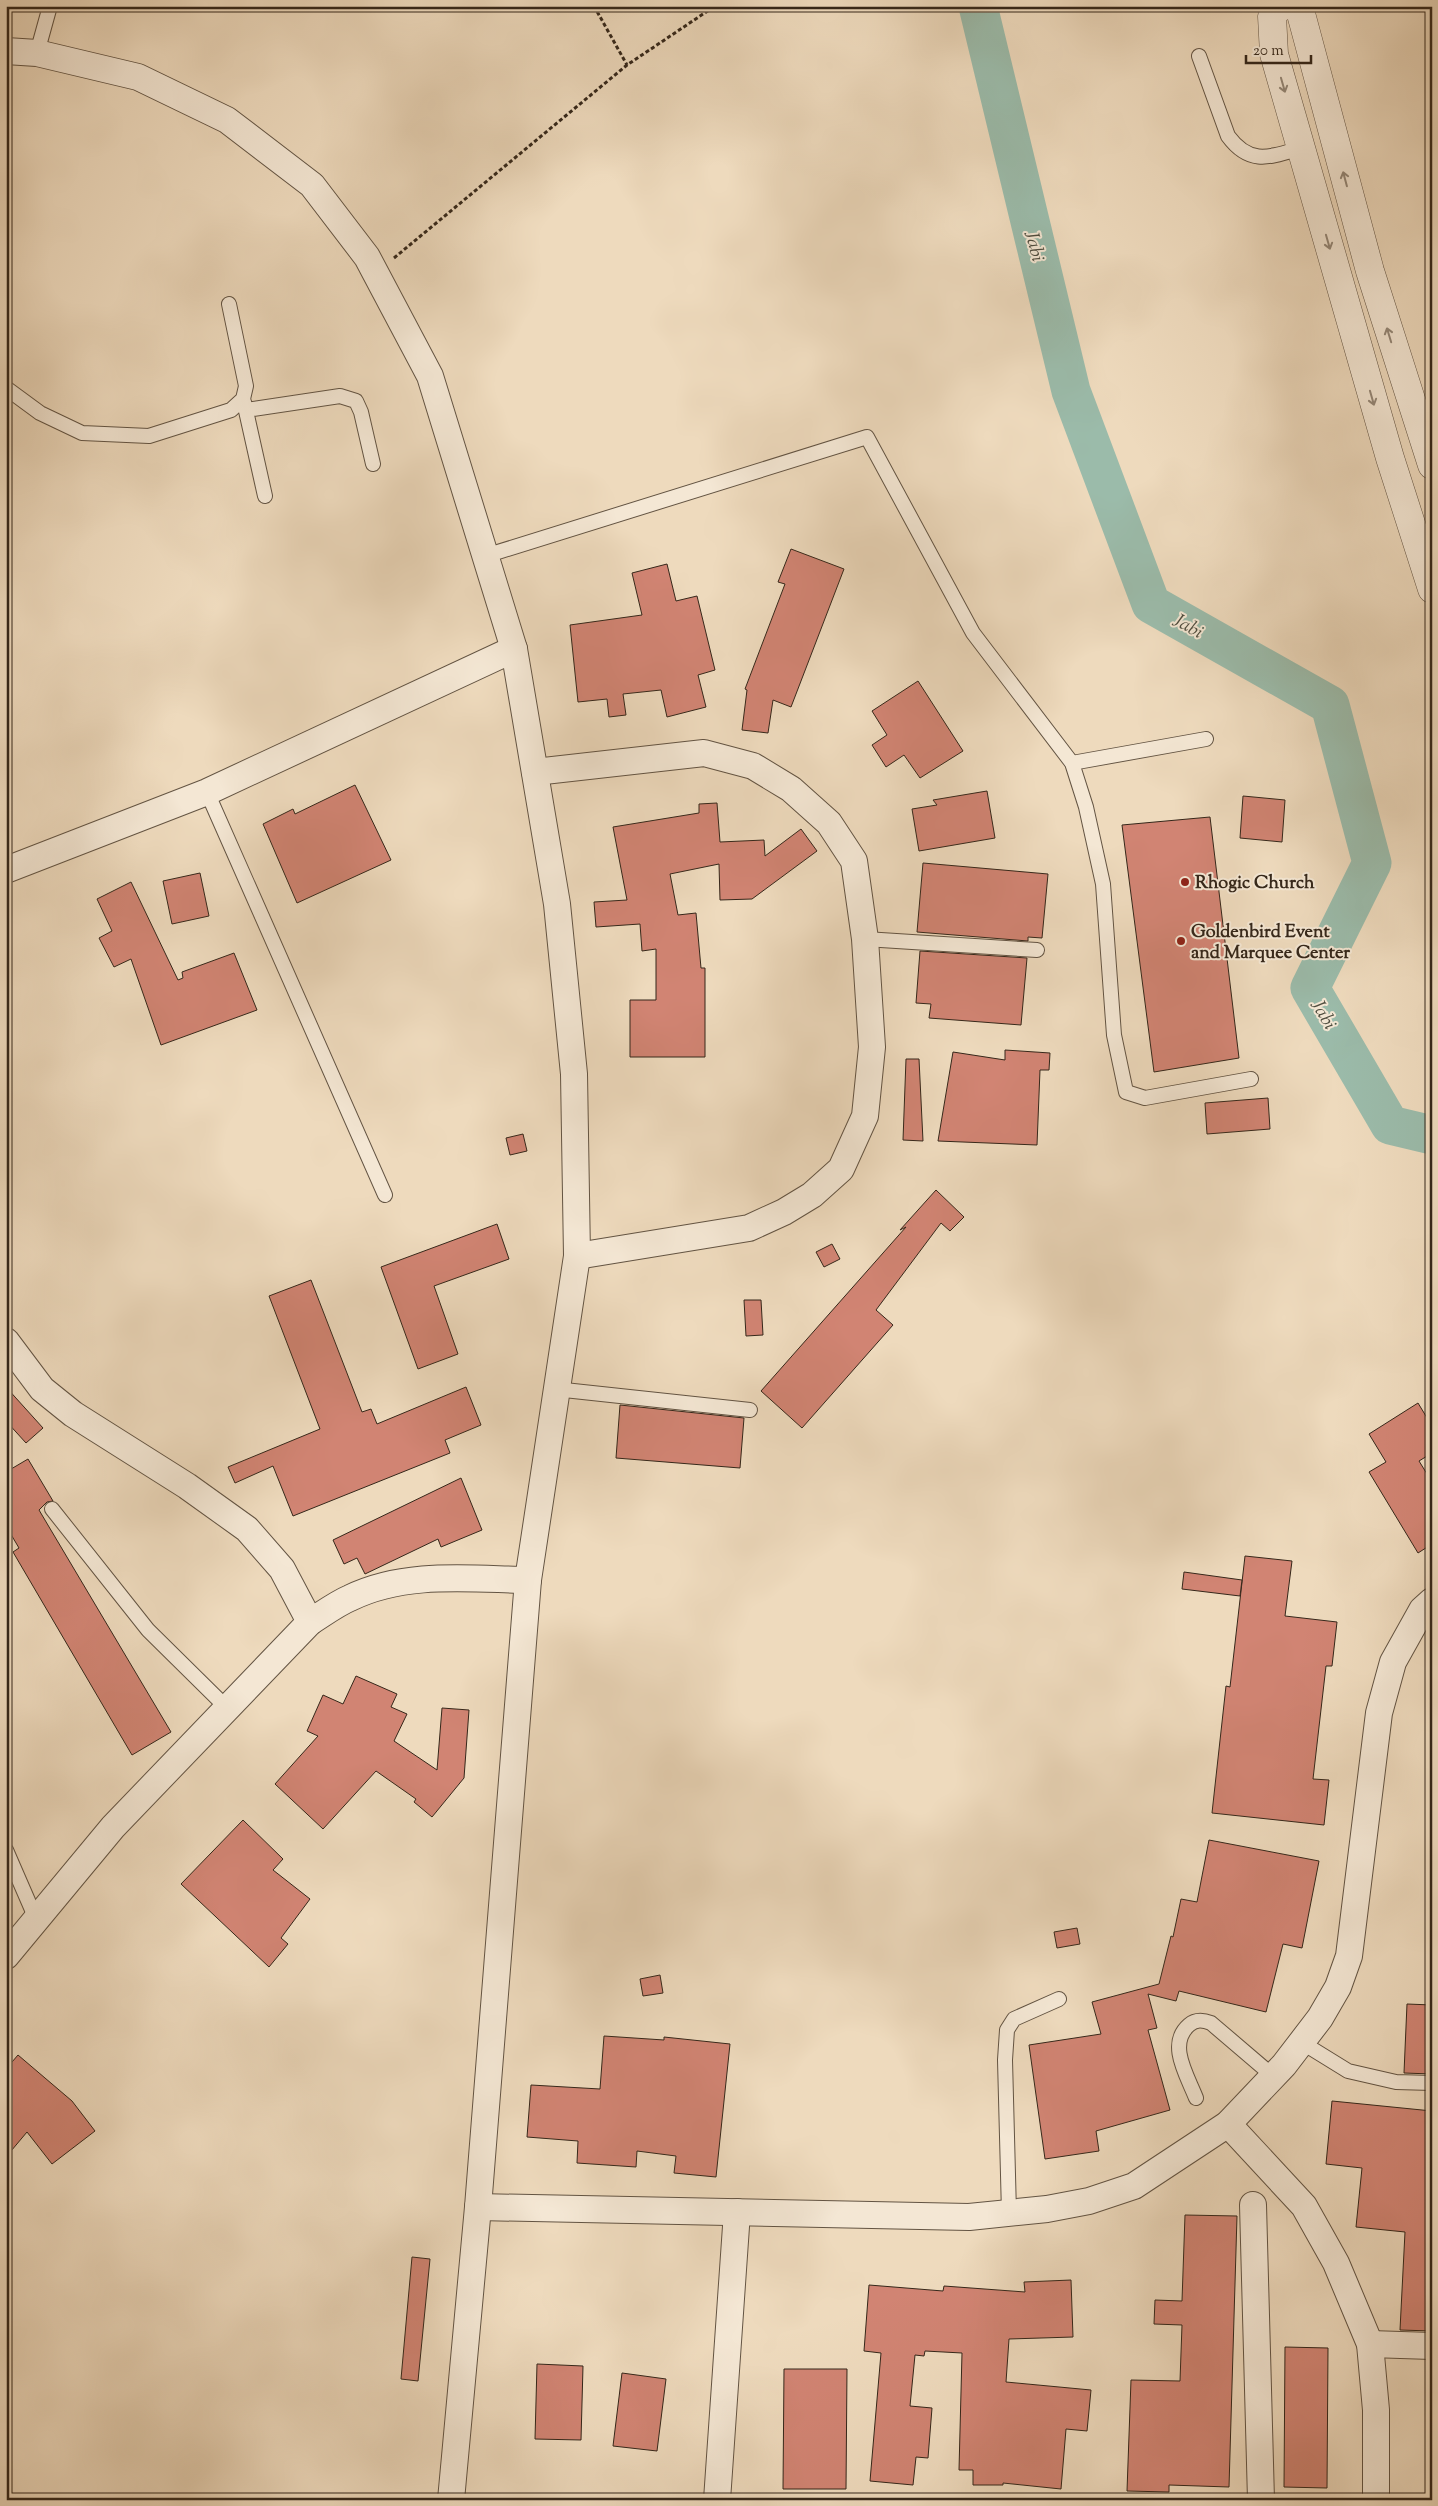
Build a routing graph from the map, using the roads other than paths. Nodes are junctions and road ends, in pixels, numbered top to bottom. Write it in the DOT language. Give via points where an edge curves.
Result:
graph roads {
  1 [pos="50,6"];
  2 [pos="1280,6"];
  3 [pos="1292,6"];
  4 [pos="6,51"];
  5 [pos="38,53"];
  6 [pos="1199,56"];
  7 [pos="1301,148"];
  8 [pos="229,304"];
  9 [pos="6,388"];
  10 [pos="244,404"];
  11 [pos="372,464"];
  12 [pos="1432,465"];
  13 [pos="265,496"];
  14 [pos="485,556"];
  15 [pos="1432,589"];
  16 [pos="514,648"];
  17 [pos="1206,738"];
  18 [pos="1072,763"];
  19 [pos="534,772"];
  20 [pos="206,792"];
  21 [pos="6,870"];
  22 [pos="865,939"];
  23 [pos="1037,950"];
  24 [pos="1251,1079"];
  25 [pos="384,1195"];
  26 [pos="576,1256"];
  27 [pos="6,1340"];
  28 [pos="555,1389"];
  29 [pos="750,1410"];
  30 [pos="52,1509"];
  31 [pos="528,1580"];
  32 [pos="1432,1601"];
  33 [pos="310,1622"];
  34 [pos="227,1708"];
  35 [pos="6,1850"];
  36 [pos="36,1919"];
  37 [pos="6,1956"];
  38 [pos="1059,1999"];
  39 [pos="1301,2042"];
  40 [pos="1273,2076"];
  41 [pos="1432,2083"];
  42 [pos="1196,2098"];
  43 [pos="1228,2124"];
  44 [pos="1253,2205"];
  45 [pos="478,2207"];
  46 [pos="737,2212"];
  47 [pos="1010,2213"];
  48 [pos="1370,2344"];
  49 [pos="1432,2346"];
  50 [pos="451,2500"];
  51 [pos="717,2500"];
  52 [pos="1261,2500"];
  53 [pos="1376,2500"];
  1 -- 5 [label="lane"];
  2 -- 7 [label="street, one-way" via="1272,16 1274,54"];
  12 -- 3 [label="street, one-way" via="1370,271 1300,10"];
  4 -- 5 [label="street"];
  5 -- 14 [label="street" via="138,77 227,120 312,185 367,257 430,376"];
  6 -- 7 [label="lane" via="1228,136 1237,146 1250,156 1260,158"];
  7 -- 15 [label="street, one-way" via="1390,458"];
  8 -- 10 [label="lane" via="246,386"];
  9 -- 10 [label="lane" via="40,413 82,433 149,436"];
  10 -- 11 [label="lane" via="340,396 356,401"];
  10 -- 13 [label="lane"];
  14 -- 16 [label="street"];
  14 -- 18 [label="lane" via="867,437 972,633"];
  16 -- 19 [label="street"];
  16 -- 20 [label="street"];
  17 -- 18 [label="lane"];
  18 -- 24 [label="lane" via="1086,807 1103,884 1114,1035 1126,1092 1145,1098"];
  19 -- 22 [label="street" via="704,753 753,766 791,789 829,823 854,861"];
  19 -- 26 [label="street" via="558,904 574,1074"];
  20 -- 21 [label="street"];
  20 -- 25 [label="lane"];
  22 -- 23 [label="lane"];
  22 -- 26 [label="street" via="872,1047 865,1116 841,1169 812,1195 749,1228"];
  26 -- 28 [label="street"];
  27 -- 33 [label="street" via="42,1389 73,1414 187,1486 247,1529 282,1569"];
  28 -- 29 [label="lane"];
  28 -- 31 [label="street"];
  30 -- 34 [label="lane" via="148,1630"];
  31 -- 33 [label="street" via="431,1578 395,1584 351,1597"];
  31 -- 45 [label="street"];
  32 -- 39 [label="street" via="1422,1610 1393,1662 1379,1713 1349,1956 1338,1987"];
  33 -- 34 [label="street"];
  34 -- 36 [label="street" via="113,1827"];
  35 -- 36 [label="lane"];
  36 -- 37 [label="street"];
  38 -- 47 [label="lane" via="1014,2019 1007,2030"];
  39 -- 40 [label="street"];
  39 -- 41 [label="lane" via="1348,2071 1396,2082"];
  40 -- 42 [label="lane" via="1211,2023 1201,2019 1180,2033 1178,2044"];
  40 -- 43 [label="street"];
  43 -- 47 [label="street" via="1134,2186 1089,2201"];
  43 -- 48 [label="street" via="1304,2206 1336,2263"];
  44 -- 52 [label="street"];
  45 -- 46 [label="street"];
  45 -- 50 [label="street"];
  46 -- 47 [label="street" via="969,2217"];
  46 -- 51 [label="street"];
  48 -- 49 [label="street"];
  48 -- 53 [label="street" via="1376,2410"];
}
